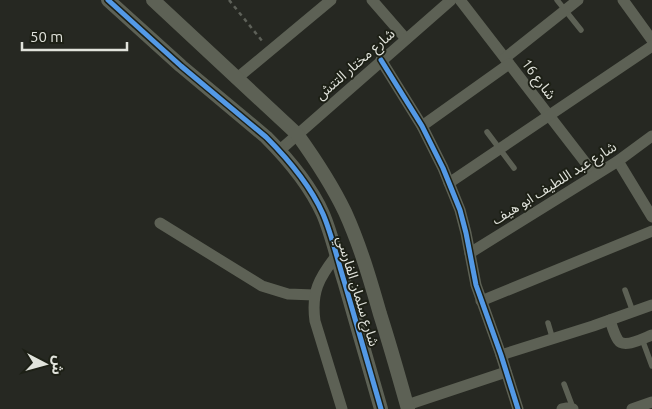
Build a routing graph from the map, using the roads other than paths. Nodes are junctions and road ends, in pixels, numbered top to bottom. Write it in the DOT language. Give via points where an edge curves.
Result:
graph roads {
  1 [pos="108,0"];
  2 [pos="153,0"];
  3 [pos="331,0"];
  4 [pos="372,0"];
  5 [pos="451,0"];
  6 [pos="460,0"];
  7 [pos="557,0"];
  8 [pos="578,0"];
  9 [pos="623,0"];
  10 [pos="565,10"];
  11 [pos="581,30"];
  12 [pos="406,39"];
  13 [pos="652,40"];
  14 [pos="652,46"];
  15 [pos="382,60"];
  16 [pos="507,61"];
  17 [pos="236,79"];
  18 [pos="549,116"];
  19 [pos="422,126"];
  20 [pos="487,132"];
  21 [pos="297,134"];
  22 [pos="652,136"];
  23 [pos="500,149"];
  24 [pos="280,150"];
  25 [pos="618,161"];
  26 [pos="514,168"];
  27 [pos="595,176"];
  28 [pos="449,183"];
  29 [pos="652,217"];
  30 [pos="160,223"];
  31 [pos="652,232"];
  32 [pos="470,253"];
  33 [pos="336,256"];
  34 [pos="625,290"];
  35 [pos="314,295"];
  36 [pos="481,301"];
  37 [pos="652,305"];
  38 [pos="633,312"];
  39 [pos="610,320"];
  40 [pos="548,323"];
  41 [pos="647,337"];
  42 [pos="553,340"];
  43 [pos="501,355"];
  44 [pos="652,366"];
  45 [pos="506,372"];
  46 [pos="564,384"];
  47 [pos="652,402"];
  48 [pos="408,407"];
  49 [pos="342,409"];
  50 [pos="381,409"];
  51 [pos="518,409"];
  52 [pos="562,409"];
  53 [pos="573,409"];
  54 [pos="632,409"];
  1 -- 24 [label="street, شارع سلمان الفارسي"];
  2 -- 17 [label="street, شارع سلمان الفارسي"];
  3 -- 17 [label="street"];
  4 -- 12 [label="street"];
  5 -- 12 [label="street, شارع مختار التتش"];
  6 -- 16 [label="street, شارع 16"];
  7 -- 10 [label="lane"];
  8 -- 10 [label="street"];
  9 -- 13 [label="street"];
  10 -- 11 [label="lane"];
  10 -- 16 [label="street"];
  12 -- 15 [label="street, شارع مختار التتش"];
  14 -- 18 [label="street"];
  15 -- 19 [label="street"];
  15 -- 21 [label="street, شارع مختار التتش"];
  16 -- 18 [label="street, شارع 16"];
  16 -- 19 [label="street"];
  17 -- 21 [label="street, شارع سلمان الفارسي"];
  18 -- 23 [label="street"];
  18 -- 27 [label="street, شارع 16"];
  19 -- 28 [label="street"];
  20 -- 23 [label="lane"];
  21 -- 24 [label="street, شارع مختار التتش"];
  21 -- 48 [label="street, شارع سلمان الفارسي" via="331,184 357,239"];
  22 -- 25 [label="street, شارع عبد اللطيف ابو هيف"];
  23 -- 26 [label="lane"];
  23 -- 28 [label="street"];
  24 -- 33 [label="street, شارع سلمان الفارسي" via="312,194 323,215"];
  25 -- 27 [label="street, شارع عبد اللطيف ابو هيف"];
  25 -- 29 [label="street"];
  27 -- 32 [label="street, شارع عبد اللطيف ابو هيف"];
  28 -- 32 [label="street" via="460,210"];
  30 -- 35 [label="street" via="262,286 288,294"];
  31 -- 36 [label="street"];
  32 -- 36 [label="street"];
  33 -- 35 [label="street" via="319,281"];
  33 -- 50 [label="street, شارع سلمان الفارسي"];
  34 -- 38 [label="lane"];
  35 -- 49 [label="street" via="314,321"];
  36 -- 43 [label="street"];
  37 -- 38 [label="street"];
  38 -- 39 [label="street"];
  39 -- 41 [label="street" via="618,341 623,344"];
  39 -- 42 [label="street"];
  40 -- 42 [label="lane"];
  41 -- 44 [label="lane"];
  42 -- 43 [label="street"];
  43 -- 45 [label="street"];
  45 -- 48 [label="street"];
  45 -- 51 [label="street"];
  46 -- 53 [label="lane"];
  47 -- 54 [label="street"];
  52 -- 53 [label="street"];
}
